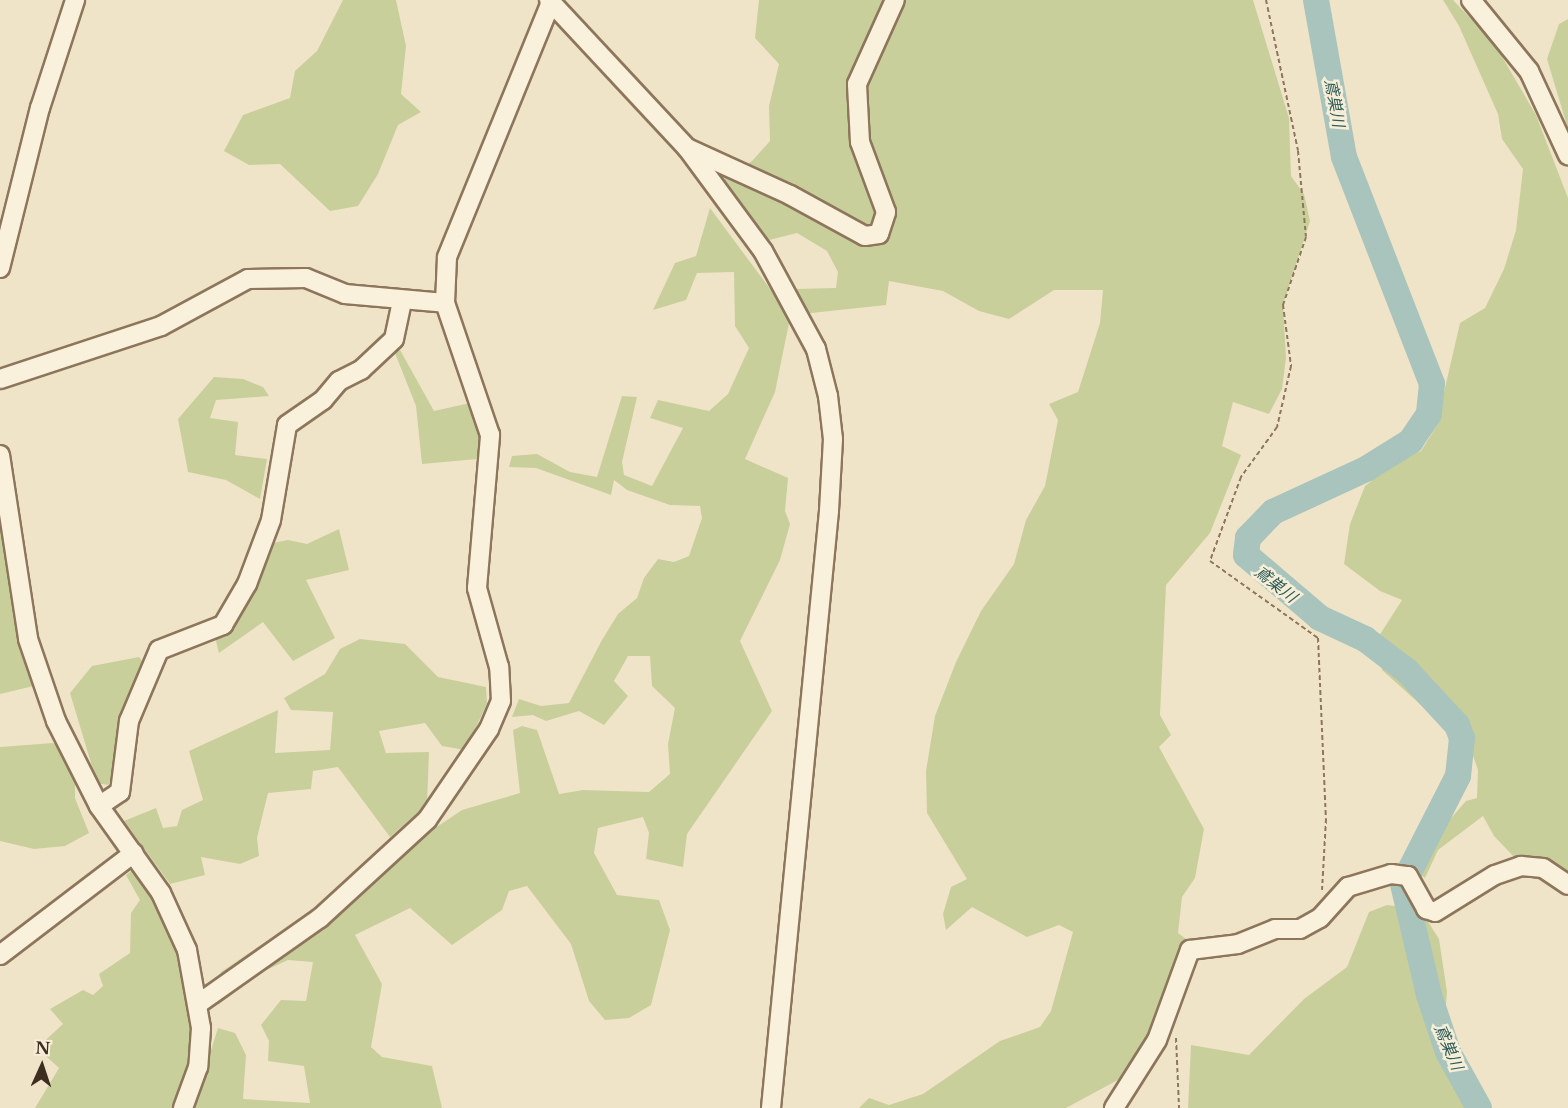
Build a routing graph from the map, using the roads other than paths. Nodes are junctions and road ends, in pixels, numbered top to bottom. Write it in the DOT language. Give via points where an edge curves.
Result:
graph roads {
  1 [pos="75,0"];
  2 [pos="895,0"];
  3 [pos="1471,0"];
  4 [pos="550,1"];
  5 [pos="687,148"];
  6 [pos="1568,155"];
  7 [pos="0,268"];
  8 [pos="402,302"];
  9 [pos="445,303"];
  10 [pos="0,379"];
  11 [pos="0,454"];
  12 [pos="99,807"];
  13 [pos="134,854"];
  14 [pos="1568,885"];
  15 [pos="0,955"];
  16 [pos="198,1004"];
  17 [pos="183,1108"];
  18 [pos="771,1108"];
  19 [pos="1114,1108"];
  1 -- 7 [label="street" via="40,108"];
  2 -- 5 [label="street" via="856,84 860,142 886,212 879,234 865,236 790,195"];
  3 -- 6 [label="street" via="1529,71"];
  4 -- 5 [label="street"];
  4 -- 9 [label="street" via="447,257"];
  5 -- 18 [label="street" via="764,250 796,305 816,350 832,438"];
  8 -- 9 [label="street"];
  8 -- 10 [label="street" via="345,294 306,278 248,279 161,326"];
  8 -- 12 [label="street" via="394,339 361,370 339,381 323,400 287,425 271,520 248,584 223,625 159,650 129,721 120,792"];
  9 -- 16 [label="street" via="490,435 477,588 499,667 501,701 489,729 427,820 320,918"];
  11 -- 12 [label="street" via="28,639 56,721"];
  12 -- 13 [label="street"];
  13 -- 15 [label="street"];
  13 -- 16 [label="street" via="176,923"];
  14 -- 19 [label="street" via="1543,868 1521,867 1485,880 1436,912 1426,909 1408,876 1391,874 1348,887 1320,918 1300,929 1275,929 1238,944 1190,950 1157,1040"];
  16 -- 17 [label="street" via="198,1067"];
}
